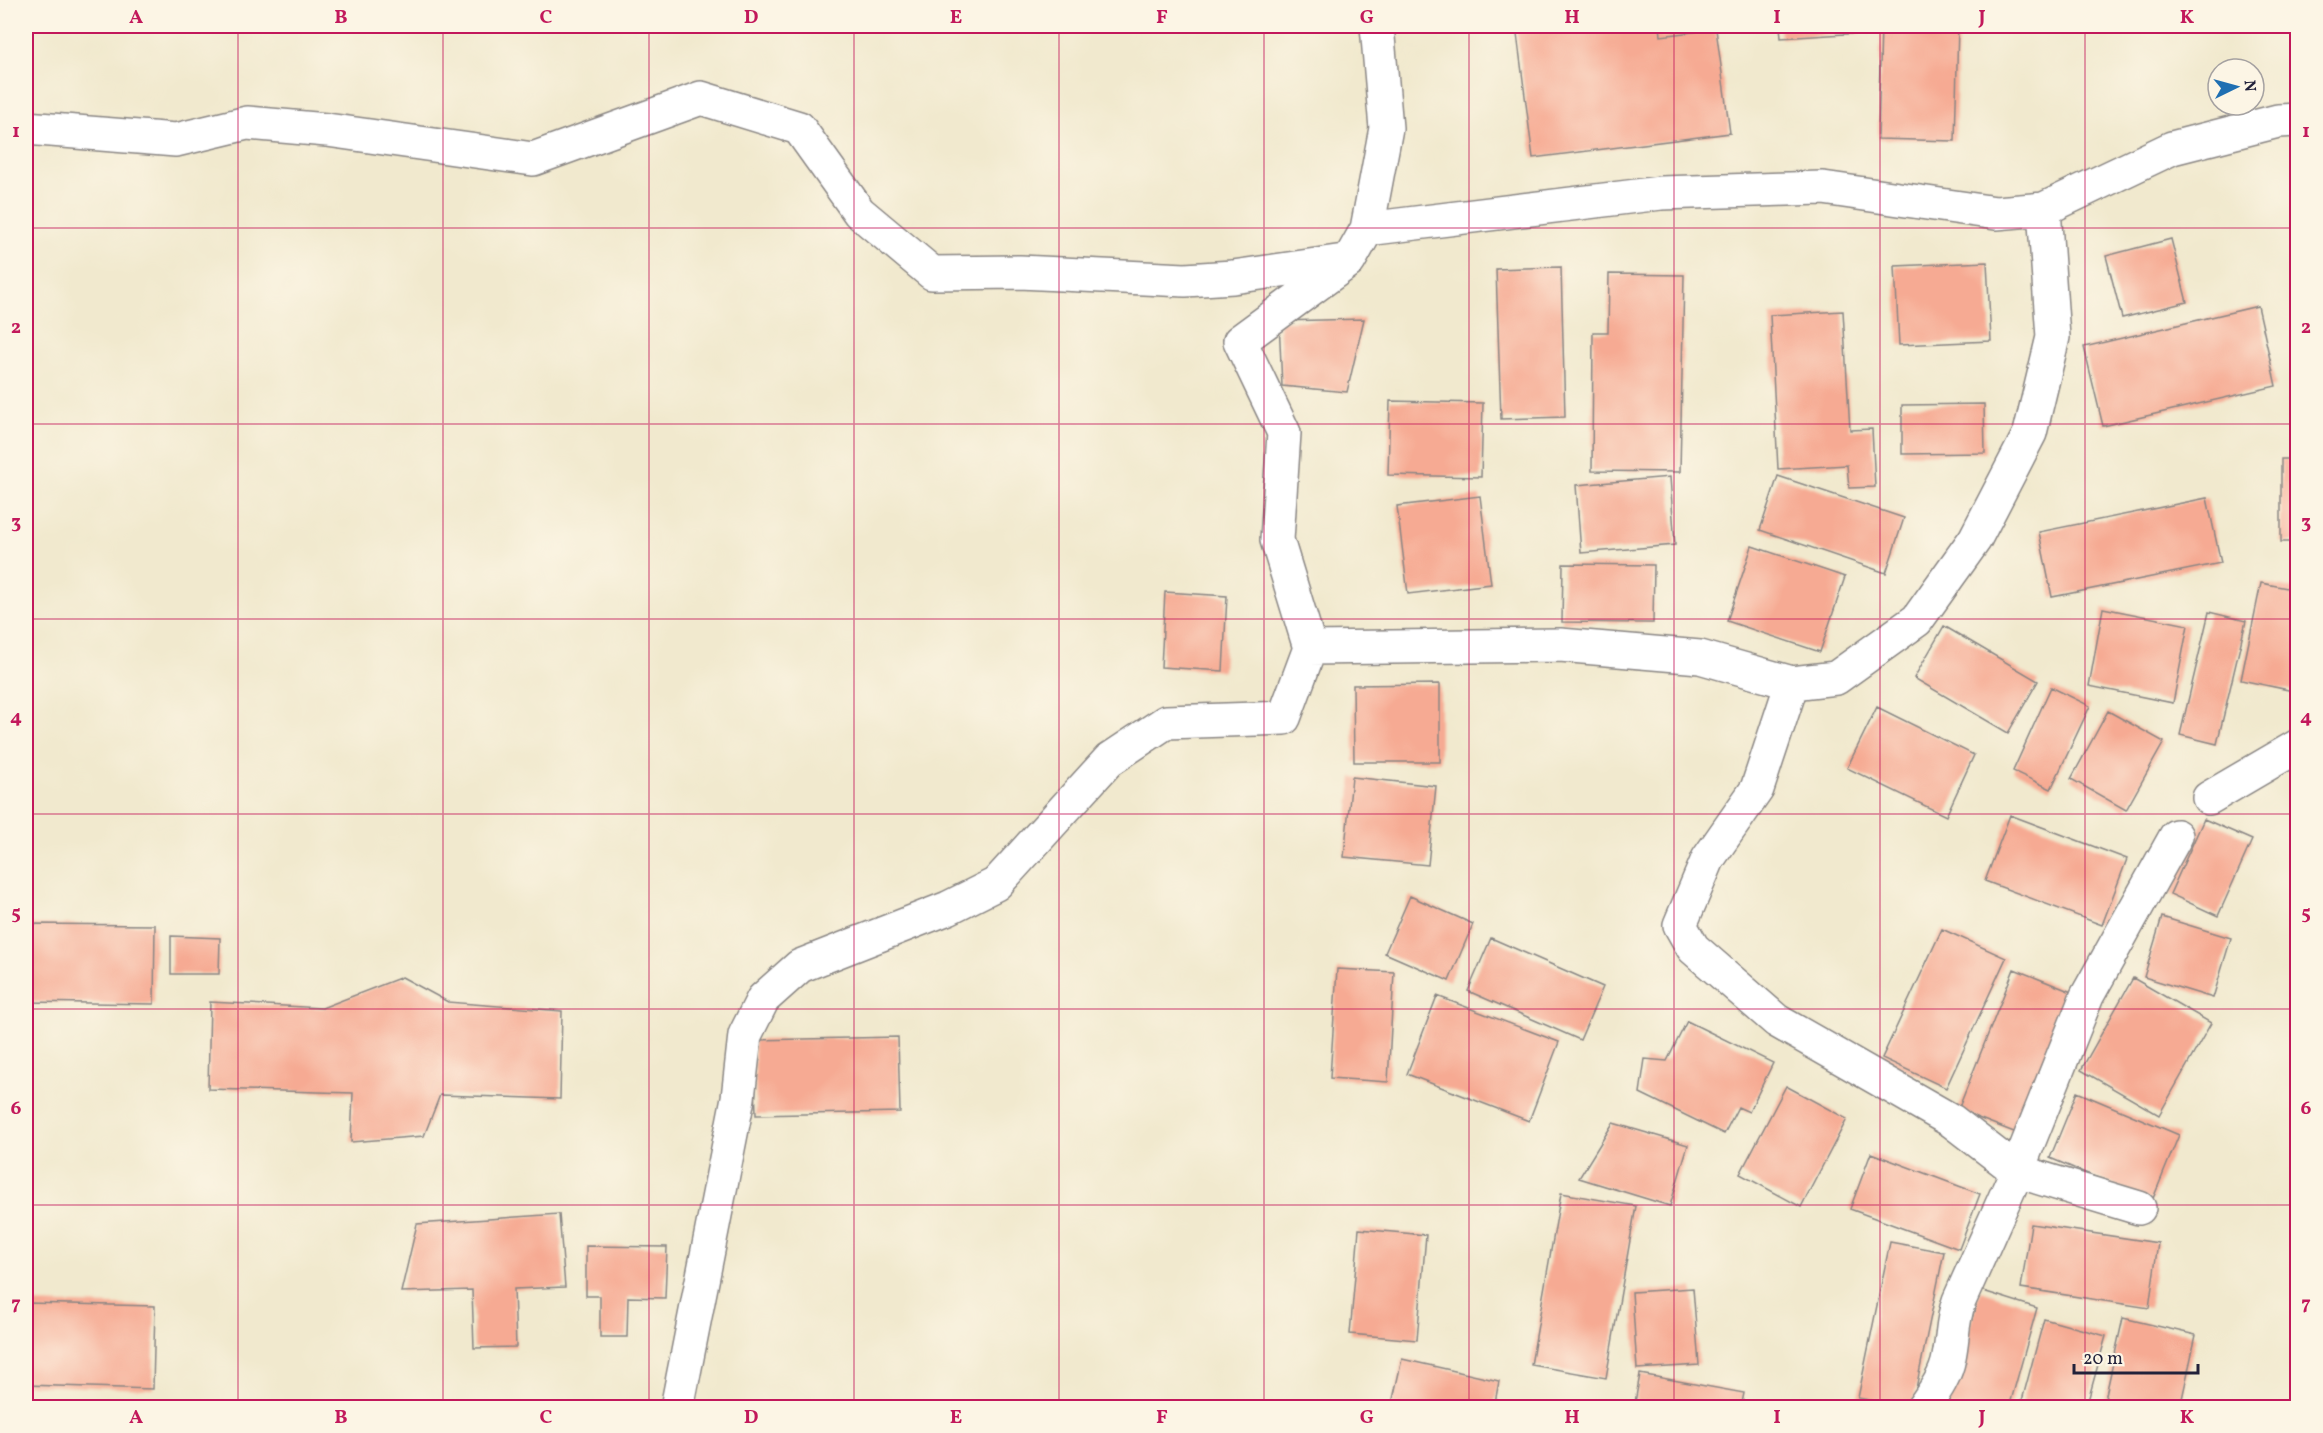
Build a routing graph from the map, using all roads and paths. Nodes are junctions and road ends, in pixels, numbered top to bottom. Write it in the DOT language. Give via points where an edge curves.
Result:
graph roads {
  1 [pos="1377,26"];
  2 [pos="2298,120"];
  3 [pos="26,128"];
  4 [pos="2044,209"];
  5 [pos="1367,230"];
  6 [pos="1349,261"];
  7 [pos="1310,648"];
  8 [pos="1792,683"];
  9 [pos="2298,746"];
  10 [pos="2209,798"];
  11 [pos="2176,836"];
  12 [pos="2017,1171"];
  13 [pos="2139,1208"];
  14 [pos="677,1407"];
  15 [pos="1923,1407"];
  1 -- 5 [label="street" via="1386,128"];
  2 -- 4 [label="street" via="2172,148"];
  3 -- 6 [label="street" via="176,140 247,123 327,130 533,159 701,98 799,128 859,212 932,273 1020,272 1185,280"];
  4 -- 5 [label="street" via="1996,213 1823,188 1661,193"];
  4 -- 8 [label="street" via="2054,338 2030,433 1975,539 1917,620 1836,678"];
  5 -- 6 [label="street"];
  6 -- 7 [label="street" via="1240,341 1284,433 1277,540"];
  7 -- 8 [label="street" via="1560,645 1700,657"];
  7 -- 14 [label="street" via="1284,718 1166,722 1109,760 996,884 948,908 800,966 763,999 745,1035 738,1098"];
  8 -- 12 [label="street" via="1757,789 1708,859 1680,925 1693,948 1777,1021 1952,1121"];
  9 -- 10 [label="street"];
  11 -- 12 [label="street" via="2087,996"];
  12 -- 13 [label="street"];
  12 -- 15 [label="street" via="1956,1310 1949,1359 1939,1385"];
}
